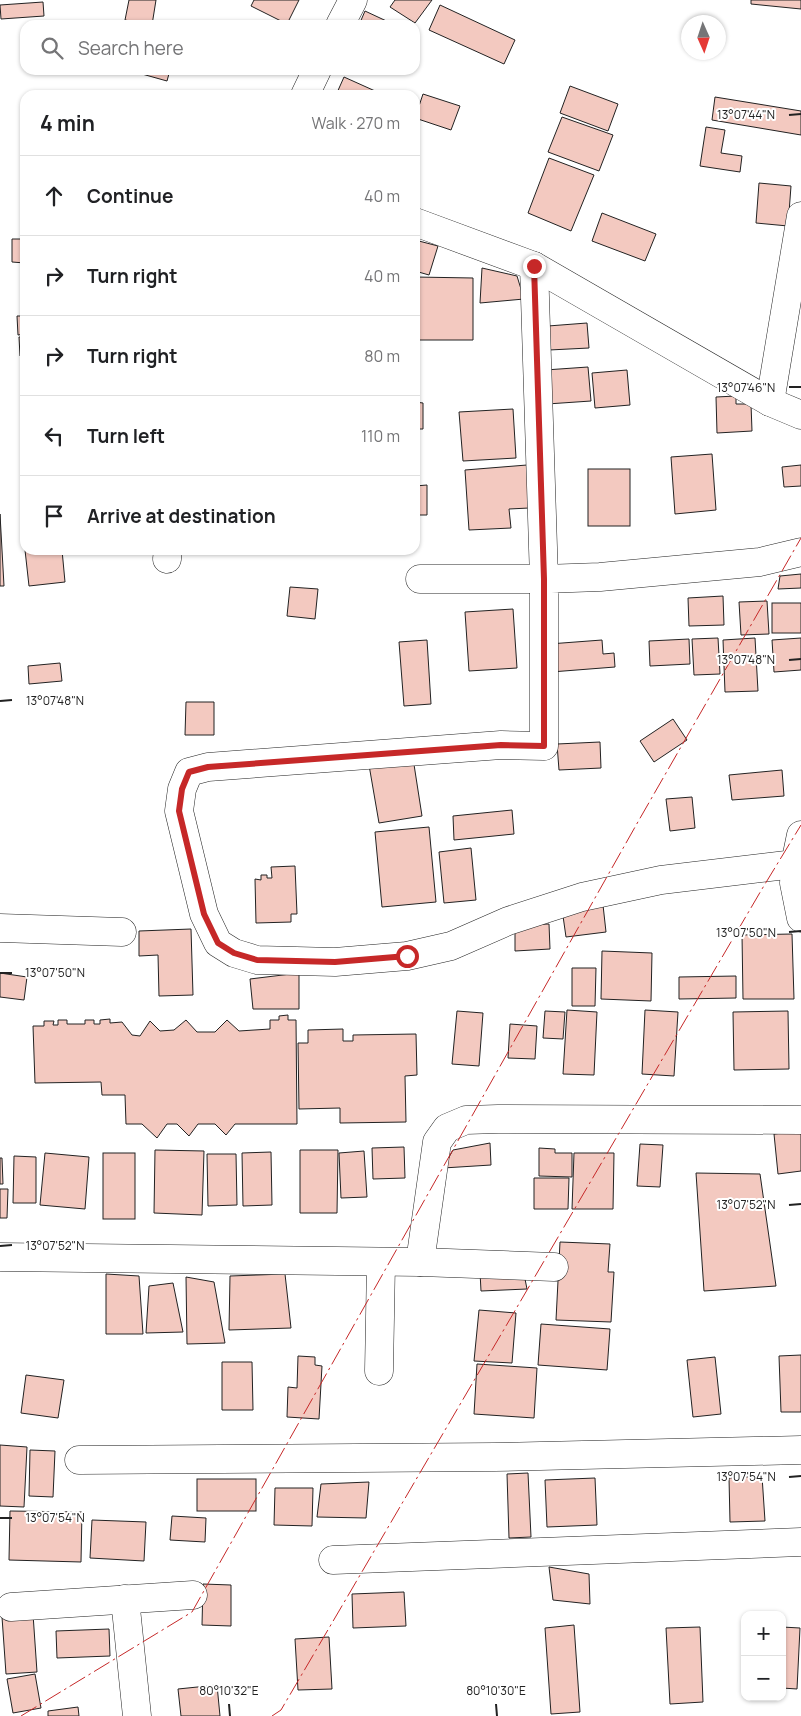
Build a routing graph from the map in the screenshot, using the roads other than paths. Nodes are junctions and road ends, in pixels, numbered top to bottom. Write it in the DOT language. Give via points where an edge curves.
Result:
graph roads {
  1 [pos="353,0"];
  2 [pos="343,20"];
  3 [pos="314,75"];
  4 [pos="307,90"];
  5 [pos="801,216"];
  6 [pos="420,224"];
  7 [pos="534,266"];
  8 [pos="770,402"];
  9 [pos="801,415"];
  10 [pos="801,552"];
  11 [pos="420,579"];
  12 [pos="544,579"];
  13 [pos="801,835"];
  14 [pos="795,864"];
  15 [pos="801,918"];
  16 [pos="0,928"];
  17 [pos="122,932"];
  18 [pos="801,1120"];
  19 [pos="0,1257"];
  20 [pos="420,1262"];
  21 [pos="381,1263"];
  22 [pos="554,1267"];
  23 [pos="379,1371"];
  24 [pos="801,1450"];
  25 [pos="79,1460"];
  26 [pos="801,1542"];
  27 [pos="332,1560"];
  28 [pos="194,1595"];
  29 [pos="125,1599"];
  30 [pos="11,1607"];
  31 [pos="137,1716"];
  1 -- 2 [label="street"];
  3 -- 4 [label="street"];
  5 -- 8 [label="street"];
  6 -- 7 [label="street"];
  7 -- 8 [label="street"];
  7 -- 12 [label="street"];
  8 -- 9 [label="street"];
  10 -- 12 [label="street" via="760,562"];
  11 -- 12 [label="street"];
  12 -- 14 [label="street" via="544,746 501,745 208,767 189,772 182,789 179,811 204,914 218,943 234,953 257,960 335,962 407,956 451,946 508,920 582,897 661,880"];
  13 -- 14 [label="street"];
  14 -- 15 [label="street" via="794,883"];
  16 -- 17 [label="street"];
  18 -- 20 [label="street" via="466,1120 447,1128 437,1142"];
  19 -- 21 [label="street"];
  20 -- 21 [label="street"];
  20 -- 22 [label="street"];
  21 -- 23 [label="street"];
  24 -- 25 [label="street" via="505,1457"];
  26 -- 27 [label="street"];
  28 -- 29 [label="street"];
  29 -- 30 [label="street"];
  29 -- 31 [label="street"];
}
